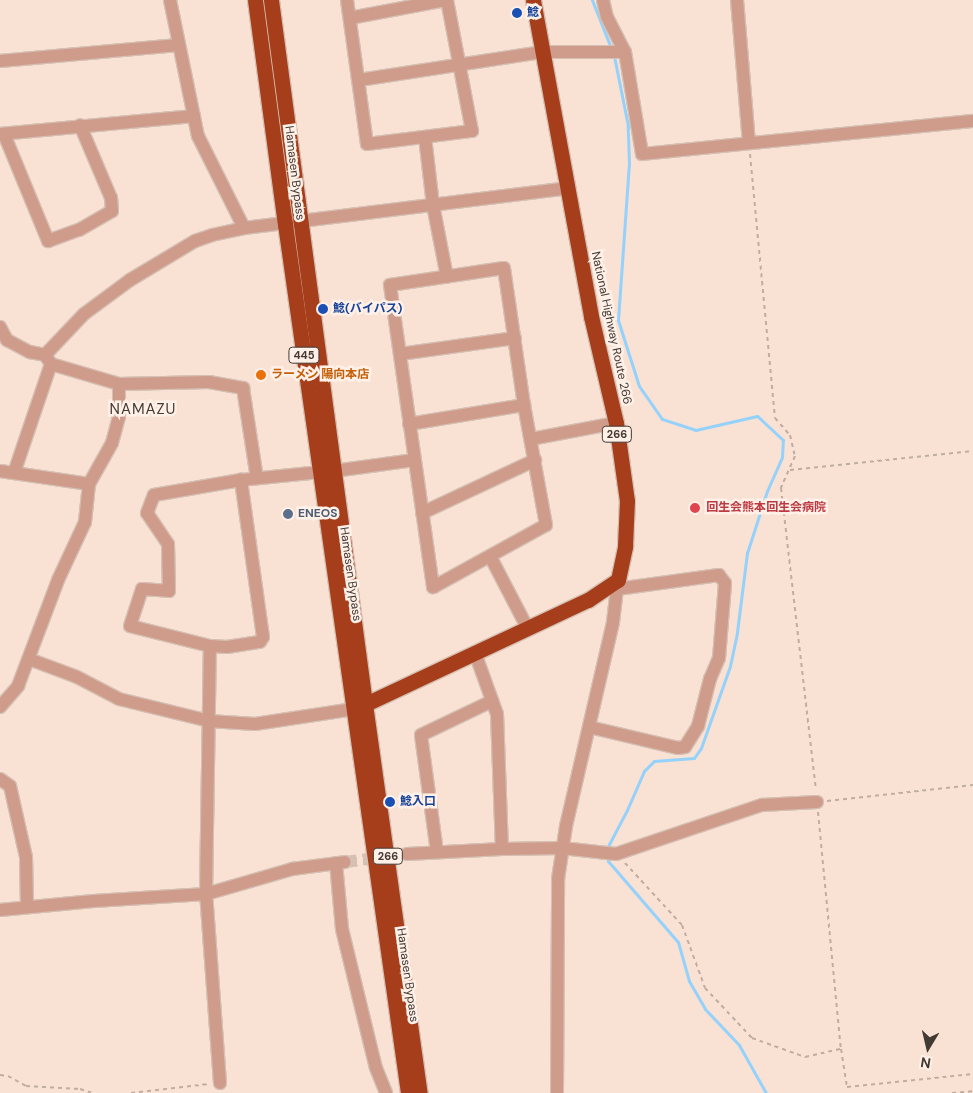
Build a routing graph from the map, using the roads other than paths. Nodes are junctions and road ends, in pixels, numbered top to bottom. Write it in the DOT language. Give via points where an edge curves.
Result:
graph roads {
  1 [pos="170,0"];
  2 [pos="255,0"];
  3 [pos="271,0"];
  4 [pos="347,0"];
  5 [pos="446,0"];
  6 [pos="532,0"];
  7 [pos="603,0"];
  8 [pos="737,0"];
  9 [pos="350,18"];
  10 [pos="178,44"];
  11 [pos="543,52"];
  12 [pos="626,52"];
  13 [pos="0,61"];
  14 [pos="461,65"];
  15 [pos="358,80"];
  16 [pos="194,116"];
  17 [pos="973,121"];
  18 [pos="80,125"];
  19 [pos="2,134"];
  20 [pos="425,137"];
  21 [pos="749,142"];
  22 [pos="568,188"];
  23 [pos="433,205"];
  24 [pos="292,223"];
  25 [pos="244,228"];
  26 [pos="447,277"];
  27 [pos="0,326"];
  28 [pos="514,338"];
  29 [pos="400,354"];
  30 [pos="48,359"];
  31 [pos="119,384"];
  32 [pos="524,405"];
  33 [pos="616,423"];
  34 [pos="409,424"];
  35 [pos="531,439"];
  36 [pos="414,460"];
  37 [pos="535,460"];
  38 [pos="0,471"];
  39 [pos="328,472"];
  40 [pos="14,473"];
  41 [pos="257,478"];
  42 [pos="241,480"];
  43 [pos="89,484"];
  44 [pos="422,513"];
  45 [pos="490,556"];
  46 [pos="618,585"];
  47 [pos="528,629"];
  48 [pos="210,646"];
  49 [pos="475,654"];
  50 [pos="29,659"];
  51 [pos="492,701"];
  52 [pos="0,707"];
  53 [pos="359,707"];
  54 [pos="209,721"];
  55 [pos="589,727"];
  56 [pos="0,779"];
  57 [pos="817,802"];
  58 [pos="502,848"];
  59 [pos="562,848"];
  60 [pos="438,852"];
  61 [pos="407,854"];
  62 [pos="206,894"];
  63 [pos="27,906"];
  64 [pos="0,910"];
  65 [pos="402,1010"];
  66 [pos="220,1083"];
  67 [pos="386,1093"];
  68 [pos="408,1093"];
  69 [pos="420,1093"];
  70 [pos="557,1093"];
  1 -- 10 [label="street"];
  2 -- 24 [label="highway, Hamasen Bypass / 445"];
  3 -- 24 [label="highway, Hamasen Bypass / 445"];
  4 -- 9 [label="street"];
  5 -- 9 [label="street"];
  5 -- 14 [label="street"];
  6 -- 11 [label="highway, National Highway Route 266 / 266"];
  7 -- 12 [label="street" via="607,17"];
  8 -- 21 [label="street"];
  9 -- 15 [label="street"];
  10 -- 13 [label="street"];
  10 -- 16 [label="street"];
  11 -- 12 [label="street"];
  11 -- 14 [label="street"];
  11 -- 22 [label="highway, National Highway Route 266 / 266"];
  12 -- 21 [label="street" via="642,154"];
  14 -- 15 [label="street"];
  14 -- 20 [label="street" via="472,131"];
  15 -- 20 [label="street" via="367,144"];
  16 -- 18 [label="street"];
  16 -- 25 [label="street" via="198,136"];
  17 -- 21 [label="street"];
  18 -- 19 [label="street"];
  18 -- 19 [label="street" via="111,198 112,211 79,230 48,241"];
  20 -- 23 [label="street"];
  22 -- 23 [label="street"];
  22 -- 33 [label="highway, National Highway Route 266 / 266" via="591,316"];
  23 -- 24 [label="street"];
  23 -- 26 [label="street"];
  24 -- 25 [label="street"];
  24 -- 39 [label="highway, Hamasen Bypass / 445"];
  25 -- 30 [label="street" via="195,241 130,280 84,314"];
  26 -- 28 [label="street" via="504,268"];
  26 -- 29 [label="street" via="390,285"];
  27 -- 30 [label="street" via="7,340"];
  28 -- 29 [label="street"];
  28 -- 32 [label="street"];
  29 -- 34 [label="street"];
  30 -- 31 [label="street"];
  30 -- 40 [label="street"];
  31 -- 41 [label="street" via="209,382 243,388"];
  31 -- 43 [label="street" via="119,417 112,443"];
  32 -- 34 [label="street"];
  32 -- 35 [label="street"];
  33 -- 35 [label="street"];
  33 -- 46 [label="highway, National Highway Route 266 / 266" via="627,501 625,546"];
  34 -- 36 [label="street"];
  35 -- 37 [label="street"];
  36 -- 39 [label="street"];
  36 -- 44 [label="street"];
  37 -- 44 [label="street"];
  37 -- 45 [label="street" via="546,525"];
  38 -- 40 [label="street"];
  39 -- 41 [label="street"];
  39 -- 53 [label="highway, Hamasen Bypass / 445"];
  40 -- 43 [label="street"];
  41 -- 42 [label="street"];
  42 -- 48 [label="street" via="263,637 260,642 252,644 227,648"];
  42 -- 48 [label="street" via="154,495 147,513 168,544 169,591 142,589 130,626"];
  43 -- 50 [label="street" via="85,522 58,580"];
  44 -- 45 [label="street" via="432,587"];
  45 -- 47 [label="street"];
  46 -- 47 [label="highway"];
  46 -- 55 [label="street"];
  46 -- 55 [label="street" via="718,575 726,582 719,658 698,726 685,747"];
  47 -- 49 [label="highway"];
  48 -- 54 [label="street"];
  49 -- 51 [label="street"];
  49 -- 53 [label="highway"];
  50 -- 52 [label="street" via="18,686"];
  50 -- 54 [label="street" via="140,706"];
  51 -- 58 [label="street" via="496,714"];
  51 -- 60 [label="street" via="421,735"];
  53 -- 54 [label="street" via="255,724"];
  53 -- 65 [label="highway, Hamasen Bypass / 266"];
  54 -- 62 [label="street"];
  55 -- 59 [label="street"];
  56 -- 63 [label="street" via="10,786 26,857"];
  57 -- 59 [label="street" via="762,805 616,854"];
  58 -- 59 [label="street"];
  58 -- 60 [label="street"];
  59 -- 70 [label="street" via="558,879"];
  60 -- 61 [label="street"];
  62 -- 63 [label="street"];
  62 -- 66 [label="street"];
  62 -- 67 [label="street" via="292,869 341,862 342,929 376,1068"];
  63 -- 64 [label="street"];
  65 -- 68 [label="highway, Hamasen Bypass / 266"];
  65 -- 69 [label="highway, Hamasen Bypass / 266"];
}
